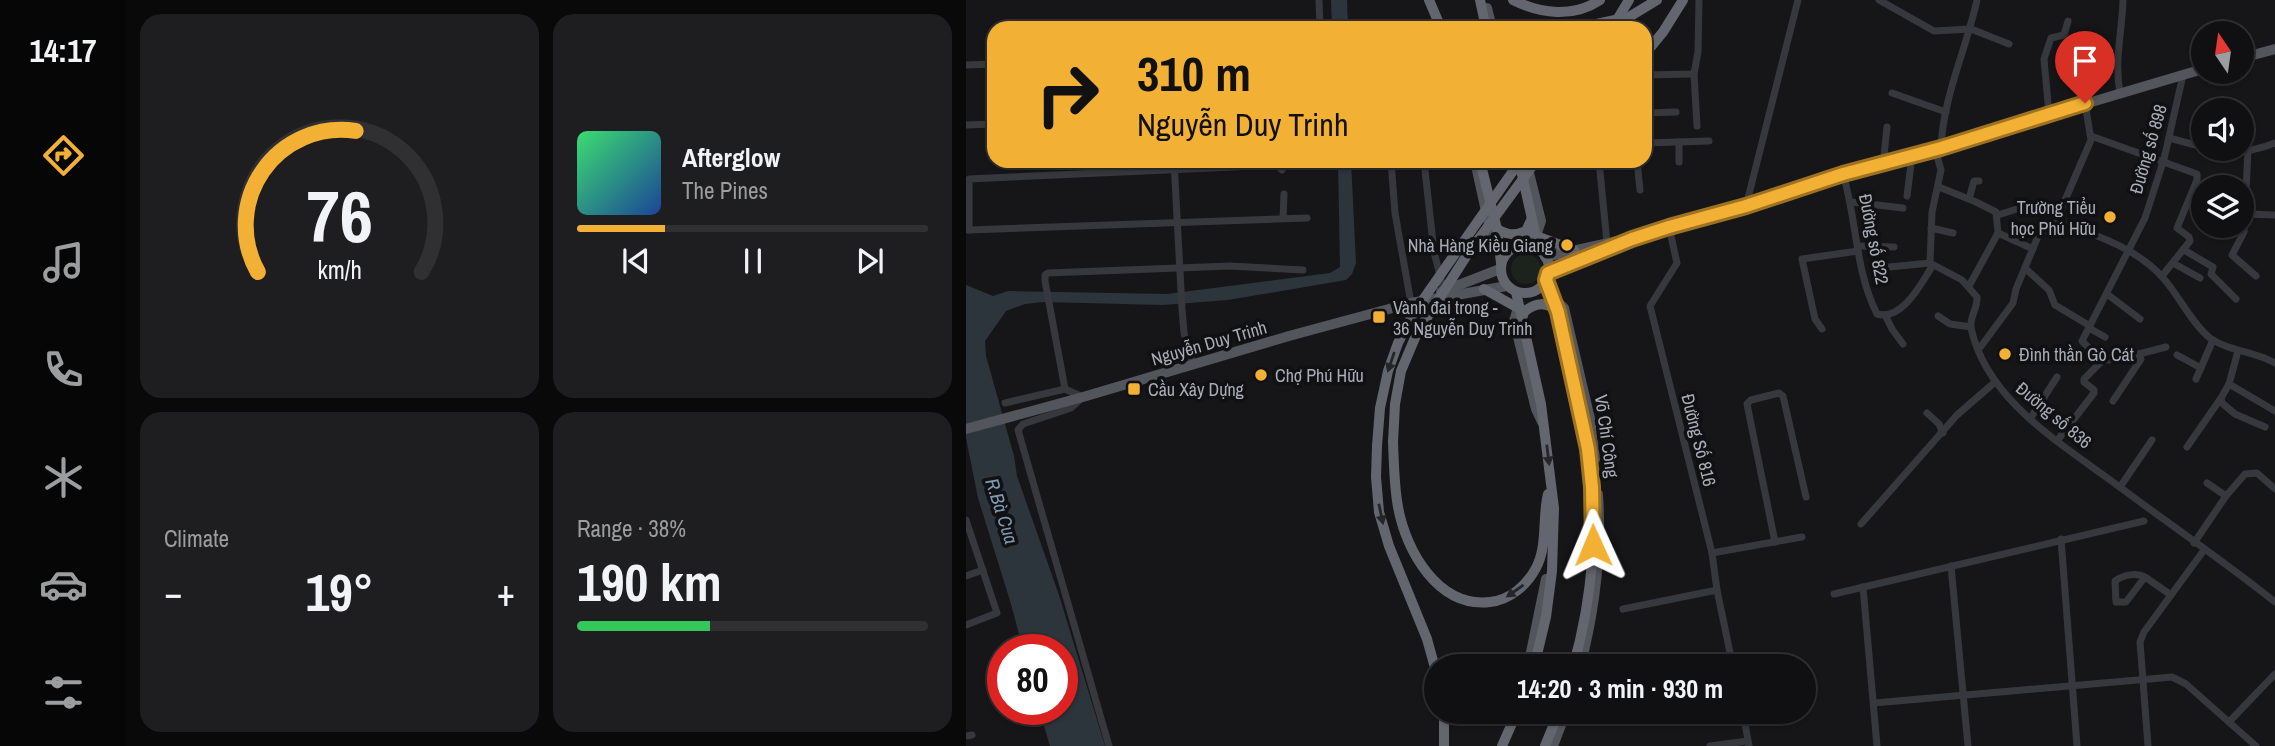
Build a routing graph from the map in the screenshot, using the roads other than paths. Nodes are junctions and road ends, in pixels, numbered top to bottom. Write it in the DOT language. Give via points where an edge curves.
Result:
graph roads {
  1 [pos="1319,0"];
  2 [pos="1429,0"];
  3 [pos="1438,0"];
  4 [pos="1482,0"];
  5 [pos="1513,0"];
  6 [pos="1600,0"];
  7 [pos="1629,0"];
  8 [pos="1651,0"];
  9 [pos="1657,0"];
  10 [pos="1684,0"];
  11 [pos="1699,0"];
  12 [pos="1798,0"];
  13 [pos="1880,0"];
  14 [pos="1977,0"];
  15 [pos="2123,0"];
  16 [pos="1629,16"];
  17 [pos="1320,21"];
  18 [pos="1439,21"];
  19 [pos="1441,21"];
  20 [pos="1487,21"];
  21 [pos="1608,21"];
  22 [pos="1616,21"];
  23 [pos="2068,21"];
  24 [pos="1970,29"];
  25 [pos="2009,44"];
  26 [pos="1652,45"];
  27 [pos="2275,49"];
  28 [pos="2254,55"];
  29 [pos="987,64"];
  30 [pos="966,65"];
  31 [pos="2191,73"];
  32 [pos="1694,74"];
  33 [pos="1652,75"];
  34 [pos="2183,75"];
  35 [pos="1892,93"];
  36 [pos="2120,93"];
  37 [pos="2085,103"];
  38 [pos="1676,112"];
  39 [pos="1946,112"];
  40 [pos="1652,113"];
  41 [pos="2049,114"];
  42 [pos="987,124"];
  43 [pos="966,125"];
  44 [pos="1697,126"];
  45 [pos="1888,127"];
  46 [pos="2091,136"];
  47 [pos="2169,138"];
  48 [pos="1709,141"];
  49 [pos="1679,142"];
  50 [pos="1652,143"];
  51 [pos="2275,143"];
  52 [pos="2191,144"];
  53 [pos="2254,148"];
  54 [pos="1938,149"];
  55 [pos="1912,156"];
  56 [pos="1679,162"];
  57 [pos="2163,163"];
  58 [pos="1883,165"];
  59 [pos="1130,168"];
  60 [pos="1174,168"];
  61 [pos="1392,168"];
  62 [pos="1425,168"];
  63 [pos="1477,168"];
  64 [pos="1482,168"];
  65 [pos="1514,168"];
  66 [pos="1521,168"];
  67 [pos="1528,168"];
  68 [pos="1531,168"];
  69 [pos="1600,168"];
  70 [pos="1638,168"];
  71 [pos="1843,174"];
  72 [pos="1979,181"];
  73 [pos="1938,187"];
  74 [pos="1640,190"];
  75 [pos="1284,194"];
  76 [pos="1907,196"];
  77 [pos="1969,199"];
  78 [pos="1851,202"];
  79 [pos="1746,206"];
  80 [pos="1903,208"];
  81 [pos="2025,211"];
  82 [pos="2254,214"];
  83 [pos="1998,215"];
  84 [pos="2275,215"];
  85 [pos="1283,218"];
  86 [pos="1307,218"];
  87 [pos="1532,218"];
  88 [pos="2056,221"];
  89 [pos="1176,223"];
  90 [pos="1669,227"];
  91 [pos="1931,228"];
  92 [pos="1497,229"];
  93 [pos="967,230"];
  94 [pos="1953,233"];
  95 [pos="1998,233"];
  96 [pos="1536,236"];
  97 [pos="2241,238"];
  98 [pos="1632,239"];
  99 [pos="1607,243"];
  100 [pos="1499,244"];
  101 [pos="1894,247"];
  102 [pos="1858,248"];
  103 [pos="2033,249"];
  104 [pos="1574,250"];
  105 [pos="2184,250"];
  106 [pos="2129,252"];
  107 [pos="1542,253"];
  108 [pos="2173,263"];
  109 [pos="1932,264"];
  110 [pos="1501,266"];
  111 [pos="1889,267"];
  112 [pos="2026,269"];
  113 [pos="1303,270"];
  114 [pos="1180,274"];
  115 [pos="1547,276"];
  116 [pos="2162,276"];
  117 [pos="2256,276"];
  118 [pos="2200,278"];
  119 [pos="1969,286"];
  120 [pos="1484,289"];
  121 [pos="1512,289"];
  122 [pos="1444,291"];
  123 [pos="2107,294"];
  124 [pos="1554,299"];
  125 [pos="2236,299"];
  126 [pos="1410,303"];
  127 [pos="1518,308"];
  128 [pos="1558,312"];
  129 [pos="1885,315"];
  130 [pos="1938,316"];
  131 [pos="2140,319"];
  132 [pos="1521,322"];
  133 [pos="1971,327"];
  134 [pos="2090,327"];
  135 [pos="1822,329"];
  136 [pos="2105,337"];
  137 [pos="2213,340"];
  138 [pos="1903,344"];
  139 [pos="2165,347"];
  140 [pos="1979,349"];
  141 [pos="2238,351"];
  142 [pos="2139,354"];
  143 [pos="2177,355"];
  144 [pos="2102,361"];
  145 [pos="2275,363"];
  146 [pos="1193,364"];
  147 [pos="2201,368"];
  148 [pos="2057,377"];
  149 [pos="2196,379"];
  150 [pos="1995,382"];
  151 [pos="2229,384"];
  152 [pos="1065,389"];
  153 [pos="1083,397"];
  154 [pos="2221,398"];
  155 [pos="2113,401"];
  156 [pos="1005,403"];
  157 [pos="2275,411"];
  158 [pos="1927,413"];
  159 [pos="2030,419"];
  160 [pos="1543,425"];
  161 [pos="2265,427"];
  162 [pos="966,429"];
  163 [pos="1943,433"];
  164 [pos="2151,440"];
  165 [pos="2057,441"];
  166 [pos="2187,447"];
  167 [pos="1593,472"];
  168 [pos="2207,483"];
  169 [pos="1551,484"];
  170 [pos="2120,487"];
  171 [pos="2275,489"];
  172 [pos="2226,496"];
  173 [pos="1806,497"];
  174 [pos="2144,521"];
  175 [pos="967,524"];
  176 [pos="1861,524"];
  177 [pos="1802,537"];
  178 [pos="2060,539"];
  179 [pos="1775,541"];
  180 [pos="2194,543"];
  181 [pos="2204,550"];
  182 [pos="1712,554"];
  183 [pos="1951,566"];
  184 [pos="983,570"];
  185 [pos="966,576"];
  186 [pos="2145,576"];
  187 [pos="1863,587"];
  188 [pos="1717,590"];
  189 [pos="1834,594"];
  190 [pos="2171,595"];
  191 [pos="2275,602"];
  192 [pos="1623,609"];
  193 [pos="966,625"];
  194 [pos="1431,654"];
  195 [pos="1531,654"];
  196 [pos="1537,654"];
  197 [pos="1577,654"];
  198 [pos="1583,654"];
  199 [pos="1730,654"];
  200 [pos="2275,674"];
  201 [pos="2143,679"];
  202 [pos="2072,686"];
  203 [pos="1964,696"];
  204 [pos="1874,703"];
  205 [pos="2229,722"];
  206 [pos="1444,724"];
  207 [pos="1509,724"];
  208 [pos="1510,724"];
  209 [pos="1554,724"];
  210 [pos="1561,724"];
  211 [pos="1745,724"];
  212 [pos="1749,743"];
  213 [pos="1109,746"];
  214 [pos="1444,746"];
  215 [pos="1497,746"];
  216 [pos="1502,746"];
  217 [pos="1545,746"];
  218 [pos="1553,746"];
  219 [pos="1710,746"];
  220 [pos="1877,746"];
  221 [pos="1968,746"];
  222 [pos="2077,746"];
  223 [pos="2148,746"];
  224 [pos="2256,746"];
  1 -- 17 [label="street"];
  2 -- 18 [label="highway"];
  3 -- 19 [label="highway"];
  4 -- 20 [label="highway"];
  5 -- 6 [label="highway" via="1560,13"];
  7 -- 22 [label="highway, bridge"];
  8 -- 16 [label="highway"];
  9 -- 16 [label="highway"];
  10 -- 26 [label="highway"];
  11 -- 32 [label="street"];
  12 -- 79 [label="street"];
  13 -- 24 [label="street" via="1934,32"];
  14 -- 24 [label="street"];
  15 -- 36 [label="street" via="2116,55"];
  16 -- 21 [label="highway"];
  23 -- 41 [label="street" via="2064,35 2051,38 2044,59"];
  24 -- 25 [label="street"];
  24 -- 39 [label="street"];
  27 -- 28 [label="main road"];
  29 -- 30 [label="street"];
  31 -- 34 [label="main road"];
  32 -- 33 [label="street"];
  32 -- 44 [label="street"];
  34 -- 36 [label="main road"];
  34 -- 47 [label="street, Đường số 898"];
  35 -- 39 [label="street"];
  36 -- 37 [label="main road"];
  37 -- 41 [label="main road"];
  37 -- 46 [label="street"];
  38 -- 40 [label="street"];
  39 -- 54 [label="street"];
  41 -- 54 [label="main road"];
  42 -- 43 [label="street"];
  45 -- 58 [label="street"];
  46 -- 57 [label="street"];
  46 -- 88 [label="street"];
  47 -- 52 [label="street"];
  47 -- 57 [label="street, Đường số 898"];
  48 -- 49 [label="street"];
  49 -- 50 [label="street"];
  49 -- 56 [label="street"];
  51 -- 53 [label="street"];
  54 -- 55 [label="main road"];
  54 -- 73 [label="street"];
  55 -- 58 [label="main road"];
  55 -- 76 [label="street"];
  57 -- 105 [label="street" via="2198,177 2177,226 2190,238"];
  57 -- 106 [label="street, Đường số 898"];
  58 -- 71 [label="main road"];
  59 -- 93 [label="street" via="969,179"];
  60 -- 89 [label="street"];
  61 -- 126 [label="street"];
  62 -- 122 [label="street" via="1434,252"];
  63 -- 100 [label="main road" via="1491,234"];
  64 -- 92 [label="highway"];
  65 -- 194 [label="highway, one-way, bridge" via="1413,314 1388,371 1380,408 1376,477 1380,512"];
  66 -- 87 [label="highway"];
  67 -- 96 [label="main road" via="1541,220"];
  169 -- 68 [label="highway, one-way, bridge" via="1541,554 1524,584 1498,601 1461,599 1431,579 1404,528 1393,442 1401,371 1416,333"];
  69 -- 99 [label="street"];
  70 -- 74 [label="street"];
  71 -- 78 [label="street, Đường số 822"];
  71 -- 79 [label="main road"];
  72 -- 77 [label="street" via="1974,181"];
  73 -- 77 [label="street"];
  73 -- 91 [label="street"];
  75 -- 85 [label="street"];
  77 -- 83 [label="street"];
  78 -- 80 [label="street"];
  78 -- 102 [label="street, Đường số 822"];
  79 -- 90 [label="main road"];
  81 -- 83 [label="street"];
  82 -- 84 [label="street"];
  83 -- 95 [label="street"];
  85 -- 86 [label="street"];
  85 -- 89 [label="street"];
  87 -- 92 [label="highway" via="1526,231 1518,234"];
  87 -- 96 [label="highway"];
  88 -- 103 [label="street" via="2042,230"];
  88 -- 106 [label="street"];
  89 -- 93 [label="street"];
  89 -- 114 [label="street"];
  90 -- 98 [label="main road"];
  90 -- 182 [label="street, Đường Số 816" via="1677,263 1650,306"];
  91 -- 94 [label="street"];
  91 -- 109 [label="street"];
  92 -- 100 [label="highway"];
  95 -- 103 [label="street"];
  95 -- 119 [label="street"];
  96 -- 100 [label="highway"];
  96 -- 104 [label="highway"];
  96 -- 107 [label="highway"];
  97 -- 117 [label="street" via="2232,255"];
  98 -- 99 [label="main road"];
  98 -- 115 [label="main road"];
  99 -- 104 [label="main road"];
  100 -- 110 [label="highway"];
  101 -- 102 [label="street"];
  102 -- 129 [label="street, Đường số 822" via="1873,305 1877,314"];
  102 -- 135 [label="street" via="1802,259 1815,319"];
  103 -- 112 [label="street"];
  104 -- 107 [label="main road"];
  105 -- 108 [label="street"];
  105 -- 125 [label="street" via="2213,267 2211,274"];
  106 -- 116 [label="street"];
  106 -- 123 [label="street, Đường số 898"];
  107 -- 110 [label="highway" via="1520,246 1508,252"];
  107 -- 115 [label="highway"];
  108 -- 116 [label="street"];
  108 -- 118 [label="street"];
  109 -- 111 [label="street"];
  109 -- 119 [label="street"];
  109 -- 129 [label="street, Đường số 822" via="1912,297"];
  110 -- 121 [label="highway"];
  110 -- 122 [label="main road, Nguyễn Duy Trinh"];
  112 -- 134 [label="street" via="2049,290 2055,305"];
  112 -- 140 [label="street" via="2006,315"];
  113 -- 114 [label="street" via="1230,266"];
  114 -- 146 [label="street" via="1184,333"];
  114 -- 152 [label="street" via="1045,275"];
  115 -- 121 [label="highway" via="1533,292"];
  115 -- 124 [label="highway, Võ Chí Công"];
  116 -- 137 [label="street"];
  119 -- 133 [label="street, Đường số 836" via="1978,302"];
  120 -- 121 [label="main road, Nguyễn Duy Trinh"];
  120 -- 126 [label="main road, Nguyễn Duy Trinh"];
  120 -- 127 [label="highway"];
  121 -- 127 [label="highway"];
  122 -- 126 [label="main road, Nguyễn Duy Trinh"];
  123 -- 131 [label="street"];
  123 -- 134 [label="street, Đường số 898"];
  124 -- 127 [label="highway" via="1535,298"];
  124 -- 128 [label="highway, Võ Chí Công"];
  124 -- 167 [label="main road, Võ Chí Công" via="1564,308 1590,419"];
  126 -- 146 [label="main road, Nguyễn Duy Trinh"];
  127 -- 132 [label="highway"];
  127 -- 160 [label="main road" via="1514,321"];
  128 -- 132 [label="highway" via="1540,303 1524,312"];
  128 -- 167 [label="highway, Võ Chí Công"];
  129 -- 138 [label="street"];
  130 -- 133 [label="street" via="1950,324"];
  132 -- 160 [label="highway"];
  133 -- 140 [label="street, Đường số 836"];
  134 -- 136 [label="street"];
  134 -- 144 [label="street, Đường số 898" via="2082,342"];
  137 -- 141 [label="street"];
  137 -- 147 [label="street"];
  139 -- 142 [label="street"];
  140 -- 150 [label="street, Đường số 836"];
  141 -- 145 [label="street"];
  141 -- 151 [label="street"];
  142 -- 144 [label="street"];
  142 -- 155 [label="street" via="2141,359"];
  143 -- 147 [label="street"];
  144 -- 165 [label="street" via="2083,381 2094,393"];
  146 -- 153 [label="main road, Nguyễn Duy Trinh"];
  147 -- 149 [label="street"];
  148 -- 159 [label="street"];
  150 -- 159 [label="street, Đường số 836"];
  150 -- 163 [label="street" via="1956,415"];
  151 -- 154 [label="street"];
  151 -- 157 [label="street"];
  152 -- 153 [label="street"];
  152 -- 156 [label="street"];
  153 -- 162 [label="main road, Nguyễn Duy Trinh"];
  153 -- 213 [label="street" via="1071,408 1023,424 1018,430"];
  154 -- 161 [label="street" via="2235,414"];
  154 -- 166 [label="street"];
  158 -- 163 [label="street"];
  159 -- 165 [label="street, Đường số 836"];
  160 -- 169 [label="highway, one-way"];
  163 -- 176 [label="street"];
  164 -- 170 [label="street"];
  165 -- 170 [label="street, Đường số 836"];
  167 -- 197 [label="highway, Võ Chí Công" via="1591,568"];
  167 -- 198 [label="main road, Võ Chí Công" via="1599,515 1597,574"];
  168 -- 172 [label="street"];
  169 -- 195 [label="main road" via="1547,574"];
  169 -- 196 [label="highway" via="1552,571"];
  170 -- 180 [label="street, Đường số 836"];
  171 -- 172 [label="street" via="2251,472"];
  172 -- 180 [label="street"];
  173 -- 179 [label="street" via="1783,396 1751,400 1747,404"];
  174 -- 178 [label="street"];
  175 -- 184 [label="street"];
  177 -- 179 [label="street"];
  178 -- 183 [label="street"];
  178 -- 202 [label="street"];
  179 -- 182 [label="street"];
  180 -- 181 [label="street, Đường số 836"];
  181 -- 190 [label="street"];
  181 -- 191 [label="street, Đường số 836"];
  182 -- 188 [label="street, Đường Số 816"];
  183 -- 187 [label="street"];
  183 -- 203 [label="street"];
  184 -- 185 [label="street"];
  184 -- 193 [label="street" via="998,613"];
  186 -- 186 [label="street" via="2116,579 2116,602 2126,602"];
  186 -- 190 [label="street"];
  187 -- 189 [label="street"];
  187 -- 204 [label="street"];
  188 -- 192 [label="street"];
  188 -- 199 [label="street, Đường Số 816"];
  190 -- 201 [label="street" via="2140,642"];
  200 -- 205 [label="street"];
  201 -- 202 [label="street"];
  201 -- 205 [label="street" via="2177,678"];
  201 -- 223 [label="street"];
  202 -- 203 [label="street"];
  202 -- 222 [label="street"];
  203 -- 204 [label="street"];
  203 -- 221 [label="street"];
  204 -- 220 [label="street"];
  205 -- 224 [label="street"];
  206 -- 214 [label="highway"];
  207 -- 215 [label="main road"];
  208 -- 216 [label="highway"];
  209 -- 217 [label="highway"];
  210 -- 218 [label="main road"];
  211 -- 212 [label="street"];
  212 -- 219 [label="street"];
}
